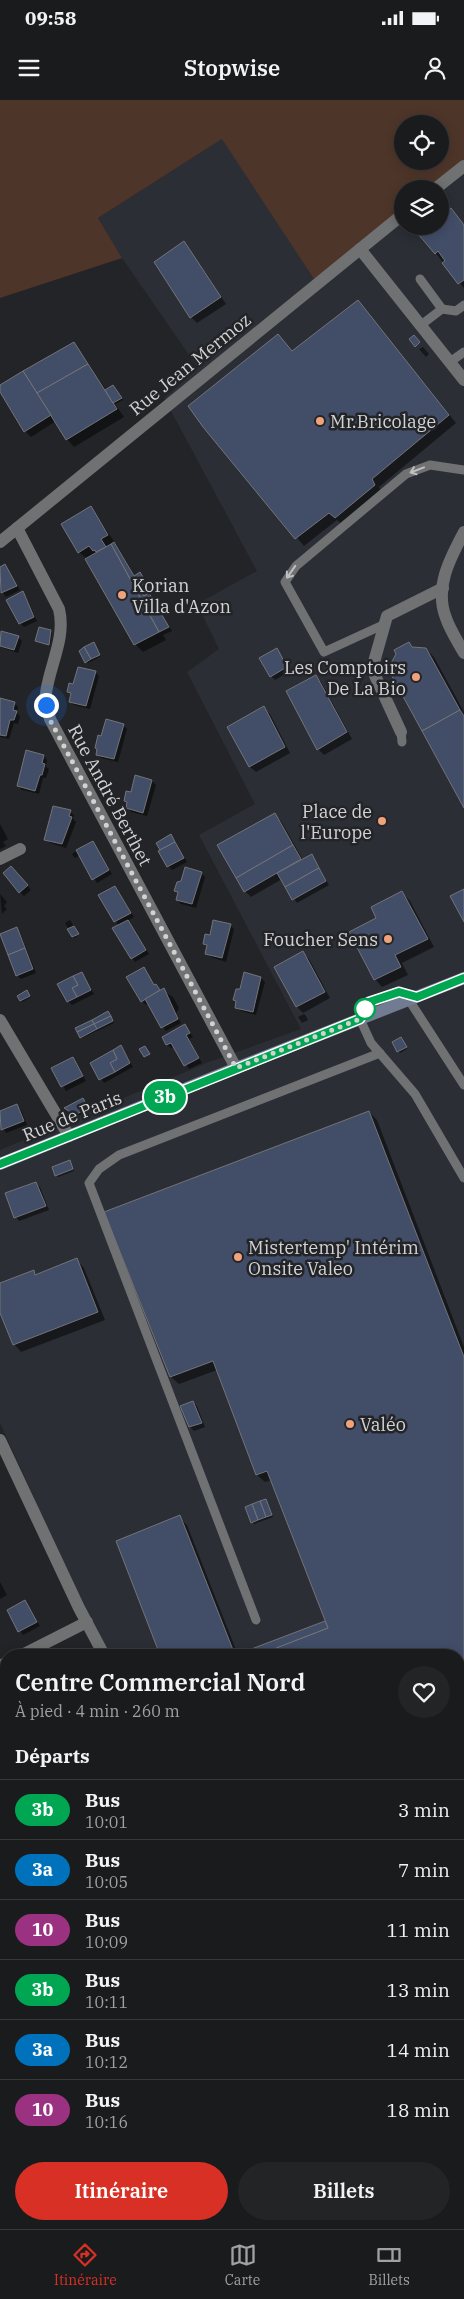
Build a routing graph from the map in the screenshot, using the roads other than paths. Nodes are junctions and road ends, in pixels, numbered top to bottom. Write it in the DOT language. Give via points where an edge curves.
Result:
graph roads {
  1 [pos="464,166"];
  2 [pos="446,180"];
  3 [pos="394,221"];
  4 [pos="360,249"];
  5 [pos="420,279"];
  6 [pos="464,305"];
  7 [pos="442,309"];
  8 [pos="421,325"];
  9 [pos="464,352"];
  10 [pos="450,362"];
  11 [pos="464,380"];
  12 [pos="464,470"];
  13 [pos="17,528"];
  14 [pos="464,532"];
  15 [pos="0,542"];
  16 [pos="443,588"];
  17 [pos="385,624"];
  18 [pos="464,653"];
  19 [pos="401,737"];
  20 [pos="20,849"];
  21 [pos="0,859"];
  22 [pos="464,978"];
  23 [pos="413,998"];
  24 [pos="360,1019"];
  25 [pos="0,1020"];
  26 [pos="380,1053"];
  27 [pos="236,1068"];
  28 [pos="464,1085"];
  29 [pos="69,1136"];
  30 [pos="0,1164"];
  31 [pos="464,1178"];
  32 [pos="0,1440"];
  33 [pos="256,1620"];
  34 [pos="87,1622"];
  35 [pos="34,1649"];
  36 [pos="101,1649"];
  1 -- 2 [label="street"];
  3 -- 4 [label="street, Rue Jean Mermoz"];
  4 -- 8 [label="street"];
  4 -- 13 [label="street, Rue Jean Mermoz"];
  5 -- 7 [label="lane"];
  6 -- 7 [label="lane" via="456,311"];
  7 -- 8 [label="lane"];
  8 -- 10 [label="street"];
  9 -- 10 [label="lane"];
  10 -- 11 [label="street"];
  12 -- 17 [label="lane, one-way" via="430,465 406,474 296,566 285,582 324,652"];
  13 -- 15 [label="street, Rue Jean Mermoz"];
  13 -- 27 [label="street, Rue André Berthet" via="59,609 62,621 62,634 45,694 50,720"];
  14 -- 16 [label="street" via="448,562"];
  16 -- 17 [label="street" via="387,616"];
  16 -- 18 [label="street" via="446,618"];
  17 -- 19 [label="street" via="372,669"];
  20 -- 21 [label="street"];
  22 -- 23 [label="street, Rue de Paris"];
  23 -- 24 [label="street, Rue de Paris"];
  23 -- 28 [label="lane"];
  24 -- 26 [label="lane" via="371,1043"];
  24 -- 27 [label="street, Rue de Paris"];
  25 -- 29 [label="street"];
  26 -- 31 [label="lane" via="415,1094"];
  26 -- 33 [label="lane" via="119,1155 99,1169 90,1183"];
  27 -- 29 [label="street, Rue de Paris"];
  29 -- 30 [label="street, Rue de Paris"];
  32 -- 34 [label="street"];
  34 -- 35 [label="street"];
  34 -- 36 [label="street"];
}
